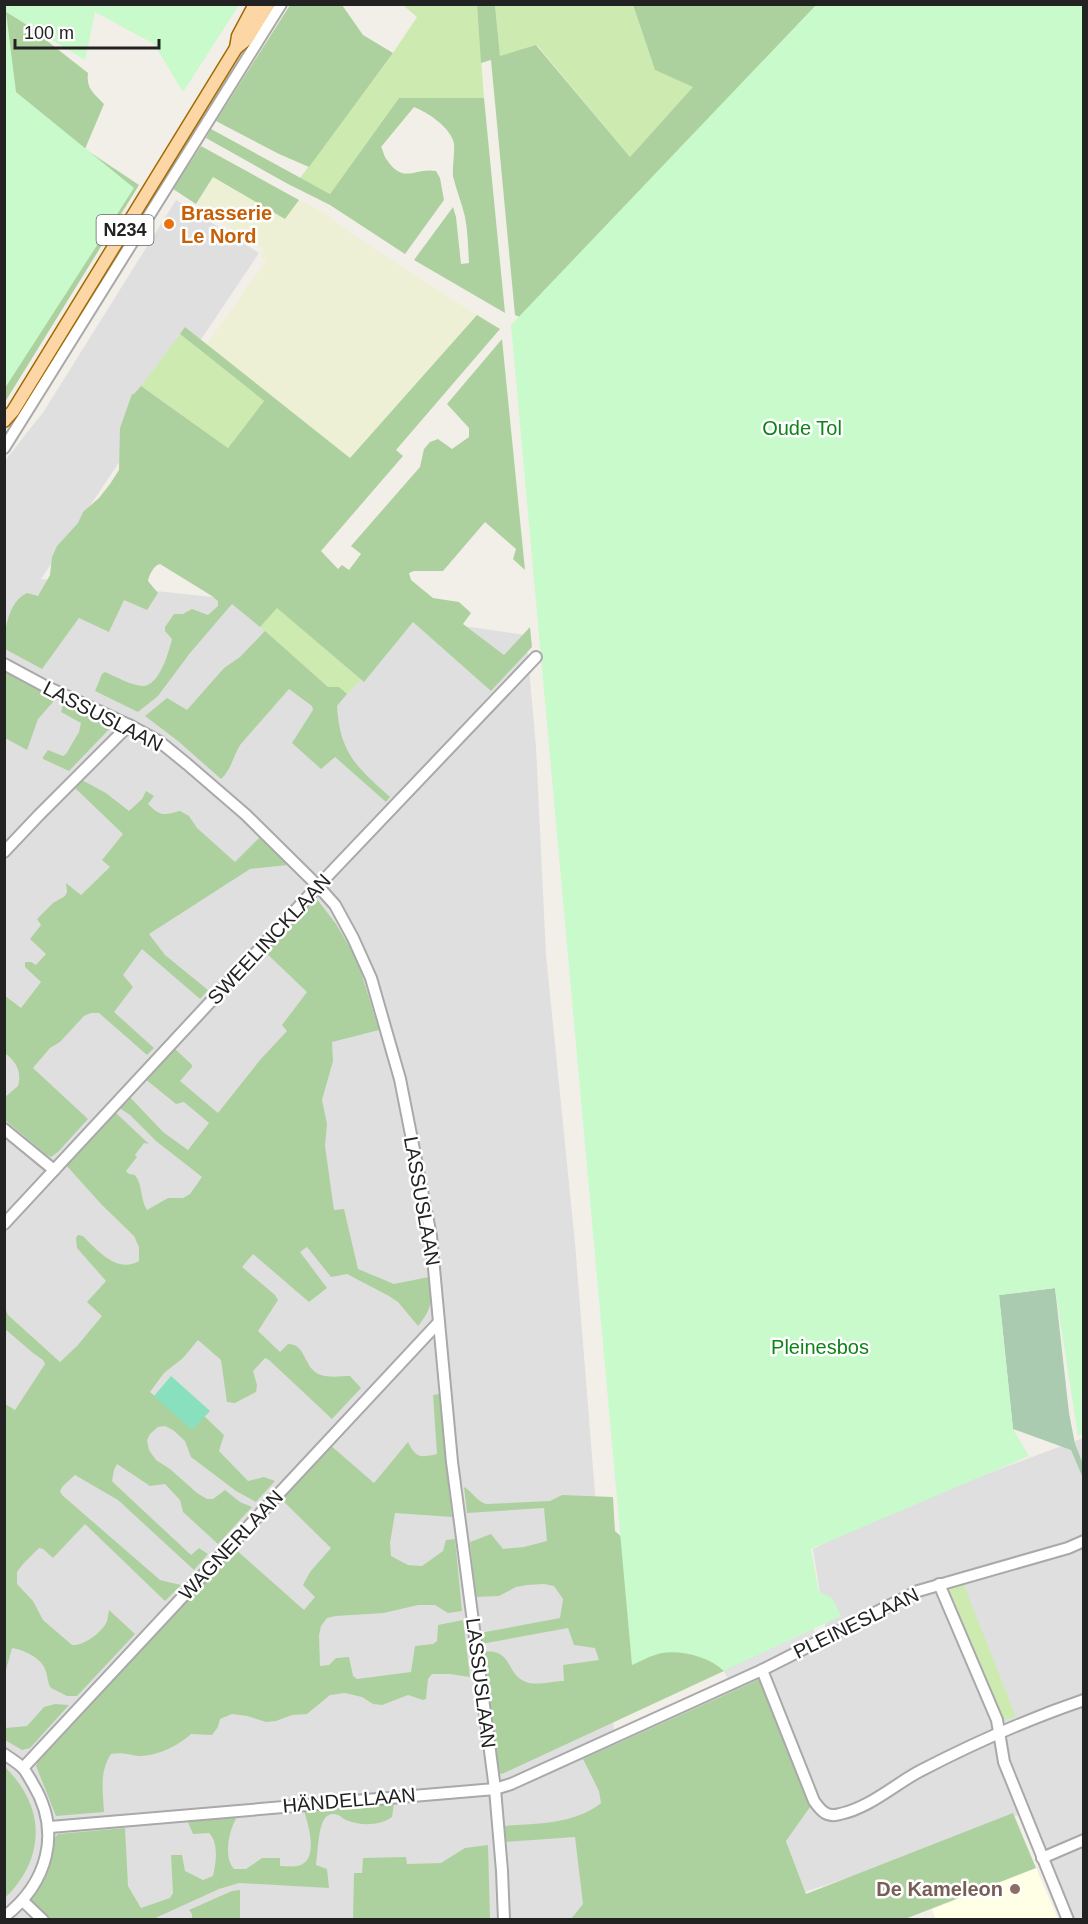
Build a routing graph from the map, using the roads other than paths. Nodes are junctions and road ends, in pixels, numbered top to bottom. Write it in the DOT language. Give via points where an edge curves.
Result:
graph roads {
  1 [pos="255,4"];
  2 [pos="268,4"];
  3 [pos="281,4"];
  4 [pos="236,48"];
  5 [pos="13,411"];
  6 [pos="4,421"];
  7 [pos="4,432"];
  8 [pos="4,448"];
  9 [pos="536,657"];
  10 [pos="4,664"];
  11 [pos="129,725"];
  12 [pos="4,852"];
  13 [pos="318,886"];
  14 [pos="4,1129"];
  15 [pos="54,1170"];
  16 [pos="4,1224"];
  17 [pos="438,1322"];
  18 [pos="1083,1541"];
  19 [pos="939,1584"];
  20 [pos="762,1670"];
  21 [pos="1083,1700"];
  22 [pos="636,1728"];
  23 [pos="1000,1734"];
  24 [pos="4,1754"];
  25 [pos="23,1768"];
  26 [pos="495,1789"];
  27 [pos="50,1827"];
  28 [pos="1083,1840"];
  29 [pos="1042,1858"];
  30 [pos="22,1901"];
  31 [pos="4,1917"];
  32 [pos="44,1920"];
  33 [pos="504,1920"];
  34 [pos="1068,1920"];
  1 -- 4 [label="main road, N234"];
  2 -- 4 [label="main road, N234"];
  3 -- 8 [label="street"];
  4 -- 5 [label="main road, N234"];
  5 -- 6 [label="main road, N234"];
  5 -- 7 [label="main road, N234"];
  9 -- 13 [label="street, SWEELINCKLAAN"];
  10 -- 11 [label="street, LASSUSLAAN"];
  11 -- 12 [label="street"];
  11 -- 13 [label="street, LASSUSLAAN" via="160,742 187,764"];
  13 -- 15 [label="street, SWEELINCKLAAN"];
  13 -- 17 [label="street, LASSUSLAAN" via="335,905 370,978 400,1079 431,1236"];
  14 -- 15 [label="street"];
  15 -- 16 [label="street, SWEELINCKLAAN"];
  17 -- 25 [label="street, WAGNERLAAN"];
  17 -- 26 [label="street, LASSUSLAAN" via="452,1462"];
  18 -- 19 [label="street, PLEINESLAAN"];
  19 -- 20 [label="street, PLEINESLAAN"];
  19 -- 23 [label="street"];
  20 -- 22 [label="street, PLEINESLAAN"];
  20 -- 23 [label="street" via="814,1801 829,1815 840,1815 860,1806 937,1762"];
  21 -- 23 [label="street"];
  22 -- 26 [label="street, HÄNDELLAAN"];
  23 -- 29 [label="street" via="1004,1762"];
  24 -- 25 [label="street"];
  25 -- 27 [label="street" via="41,1797"];
  26 -- 27 [label="street, HÄNDELLAAN"];
  26 -- 33 [label="street, LASSUSLAAN"];
  27 -- 30 [label="street" via="38,1879"];
  28 -- 29 [label="street"];
  29 -- 34 [label="street"];
  30 -- 31 [label="street"];
  30 -- 32 [label="street"];
}
